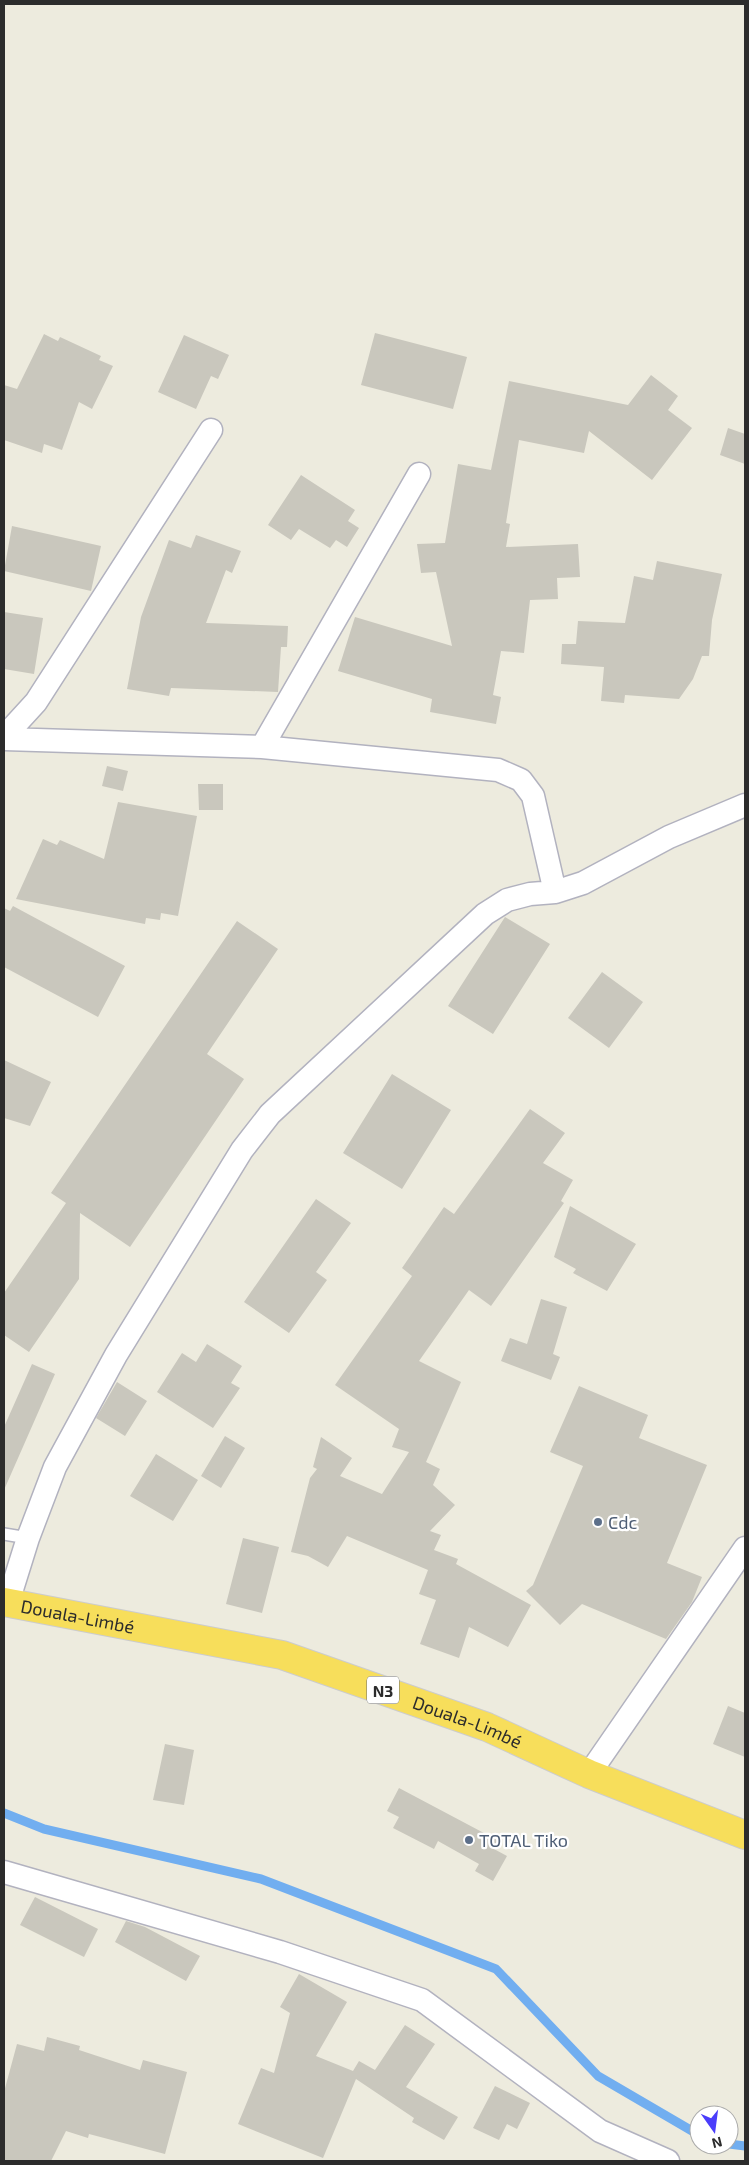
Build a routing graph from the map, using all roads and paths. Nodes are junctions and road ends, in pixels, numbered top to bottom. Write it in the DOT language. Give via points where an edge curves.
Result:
graph roads {
  1 [pos="211,430"];
  2 [pos="419,474"];
  3 [pos="4,738"];
  4 [pos="262,747"];
  5 [pos="745,805"];
  6 [pos="555,892"];
  7 [pos="4,1534"];
  8 [pos="28,1538"];
  9 [pos="745,1548"];
  10 [pos="6,1602"];
  11 [pos="589,1774"];
  12 [pos="745,1835"];
  13 [pos="4,1872"];
  14 [pos="668,2161"];
  1 -- 3 [label="street" via="36,702"];
  2 -- 4 [label="street"];
  3 -- 4 [label="street"];
  4 -- 6 [label="street" via="498,770 521,780 534,796"];
  5 -- 6 [label="street" via="668,837 583,883"];
  6 -- 8 [label="street" via="507,900 485,914 270,1114 242,1150 116,1355 55,1467"];
  7 -- 8 [label="lane"];
  8 -- 10 [label="street"];
  9 -- 11 [label="street"];
  10 -- 11 [label="highway, Douala-Limbé / N3" via="282,1655 486,1727"];
  11 -- 12 [label="highway, Douala-Limbé / N3"];
  13 -- 14 [label="street" via="280,1952 422,2000 600,2131"];
}
